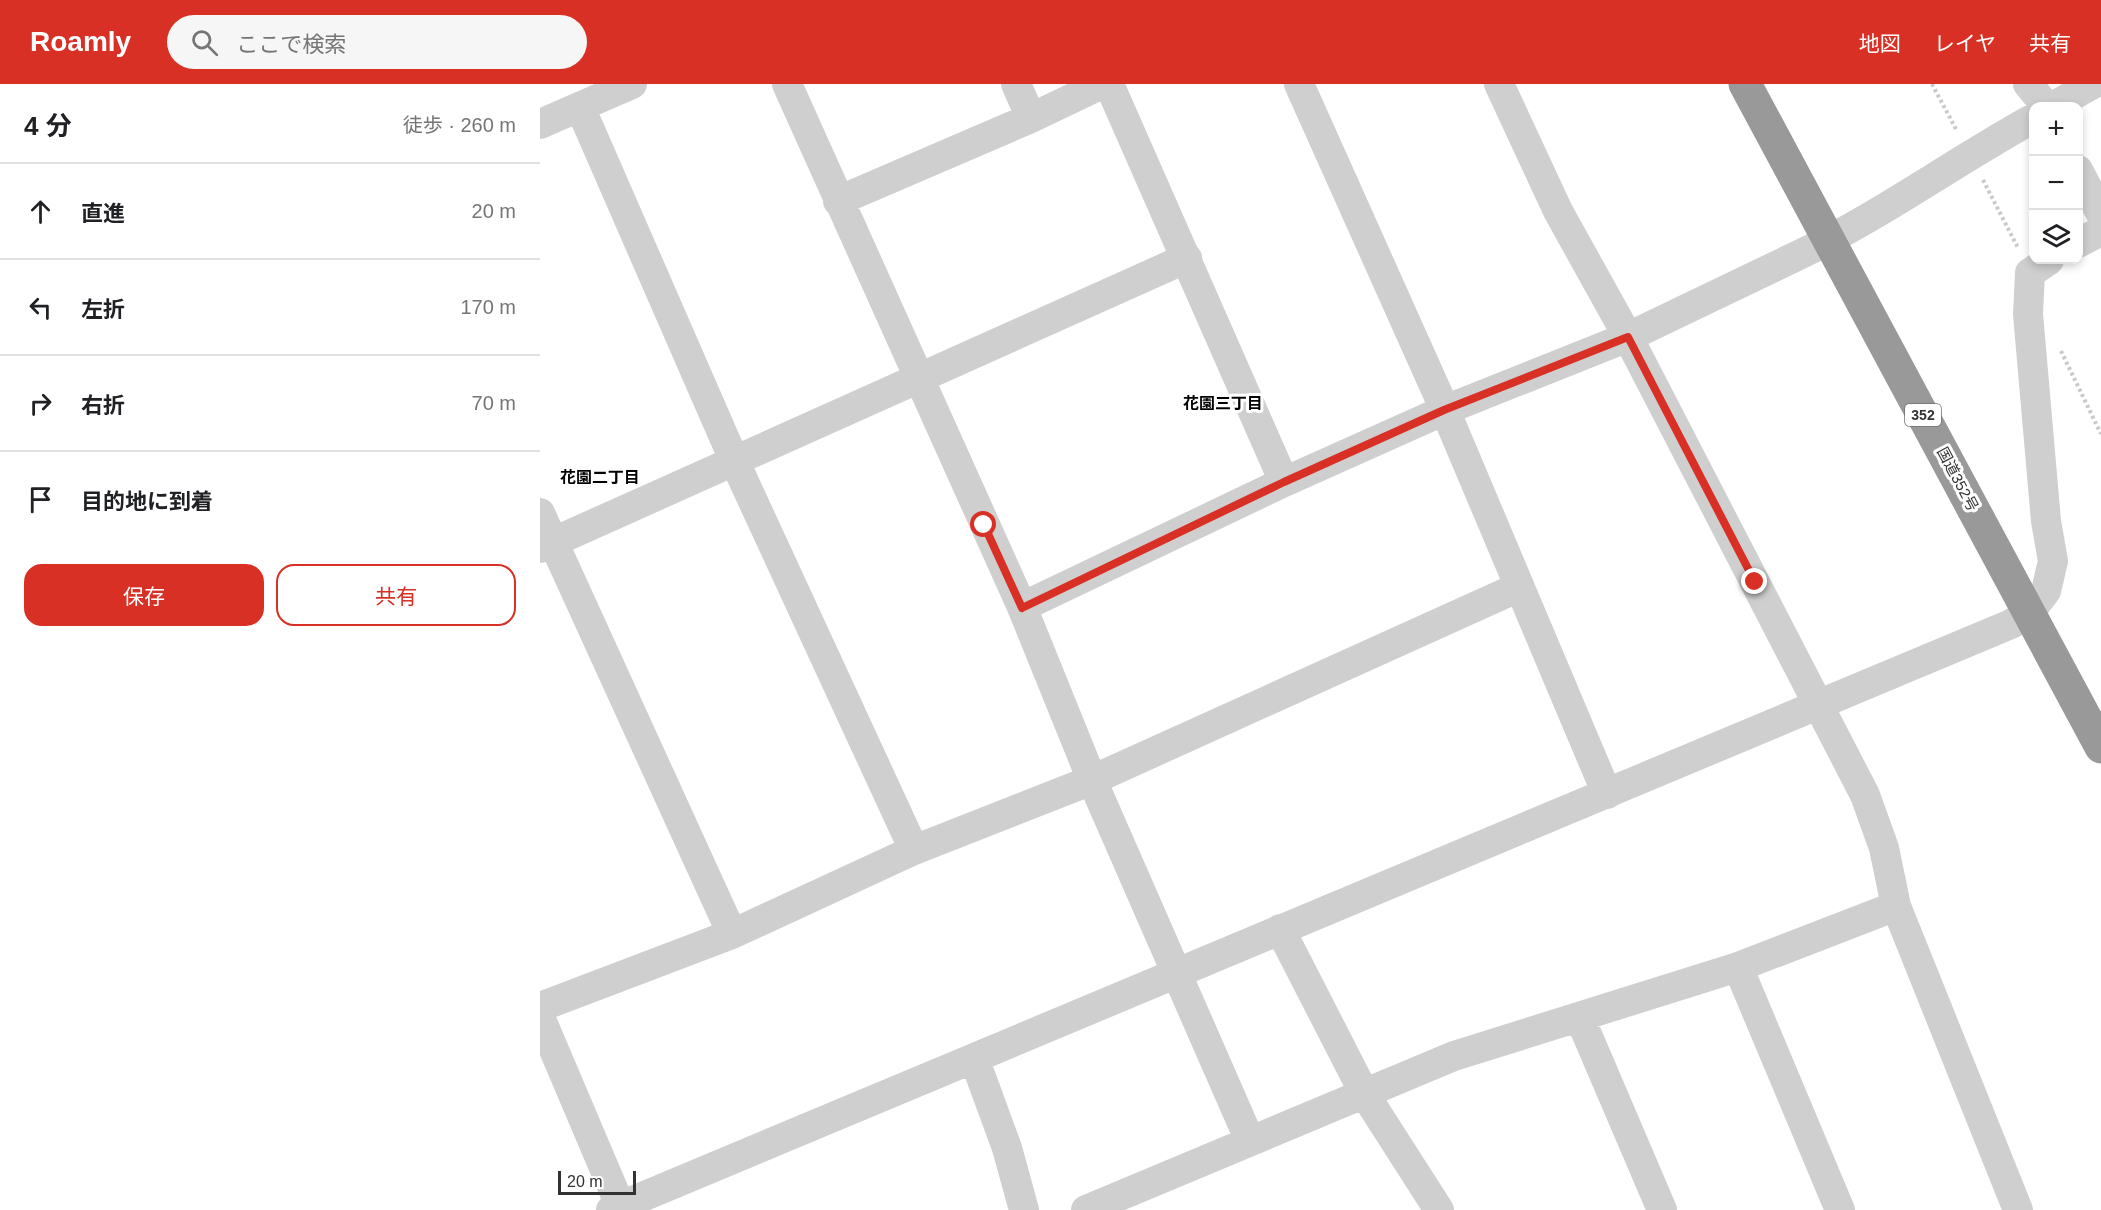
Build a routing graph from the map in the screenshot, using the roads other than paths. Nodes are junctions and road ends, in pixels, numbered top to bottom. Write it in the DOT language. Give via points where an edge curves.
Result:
graph roads {
  1 [pos="632,84"];
  2 [pos="787,84"];
  3 [pos="1016,84"];
  4 [pos="1102,84"];
  5 [pos="1109,84"];
  6 [pos="1299,84"];
  7 [pos="1499,84"];
  8 [pos="1745,84"];
  9 [pos="2028,84"];
  10 [pos="2093,84"];
  11 [pos="2043,102"];
  12 [pos="2061,102"];
  13 [pos="580,107"];
  14 [pos="1031,118"];
  15 [pos="2029,121"];
  16 [pos="540,124"];
  17 [pos="2083,178"];
  18 [pos="838,201"];
  19 [pos="2101,214"];
  20 [pos="2101,231"];
  21 [pos="1829,240"];
  22 [pos="2083,241"];
  23 [pos="1187,258"];
  24 [pos="2040,266"];
  25 [pos="1628,337"];
  26 [pos="918,380"];
  27 [pos="1444,410"];
  28 [pos="734,460"];
  29 [pos="1284,482"];
  30 [pos="540,513"];
  31 [pos="546,545"];
  32 [pos="1519,587"];
  33 [pos="1022,608"];
  34 [pos="2030,612"];
  35 [pos="1818,705"];
  36 [pos="2101,747"];
  37 [pos="1092,780"];
  38 [pos="1607,794"];
  39 [pos="914,850"];
  40 [pos="1896,906"];
  41 [pos="1280,929"];
  42 [pos="732,934"];
  43 [pos="1738,967"];
  44 [pos="1176,973"];
  45 [pos="540,1007"];
  46 [pos="540,1017"];
  47 [pos="1580,1018"];
  48 [pos="974,1058"];
  49 [pos="1364,1093"];
  50 [pos="1250,1141"];
  51 [pos="618,1209"];
  52 [pos="1024,1210"];
  53 [pos="1086,1210"];
  54 [pos="1439,1210"];
  55 [pos="1662,1210"];
  56 [pos="1840,1210"];
  57 [pos="2018,1210"];
  1 -- 13 [label="street"];
  2 -- 18 [label="street"];
  3 -- 14 [label="street"];
  4 -- 14 [label="street"];
  5 -- 23 [label="street"];
  6 -- 27 [label="street"];
  7 -- 25 [label="street" via="1558,211"];
  8 -- 21 [label="highway, 国道352号 / 352"];
  9 -- 11 [label="street"];
  10 -- 12 [label="street"];
  13 -- 16 [label="street"];
  13 -- 28 [label="street"];
  14 -- 18 [label="street"];
  15 -- 21 [label="street"];
  17 -- 19 [label="street"];
  18 -- 26 [label="street"];
  20 -- 22 [label="street"];
  21 -- 25 [label="street"];
  21 -- 34 [label="highway, 国道352号 / 352"];
  23 -- 26 [label="street"];
  23 -- 29 [label="street"];
  24 -- 34 [label="street" via="2029,326 2053,561 2046,591"];
  25 -- 27 [label="street"];
  25 -- 35 [label="street"];
  26 -- 28 [label="street"];
  26 -- 33 [label="street"];
  27 -- 29 [label="street"];
  27 -- 32 [label="street"];
  28 -- 31 [label="street"];
  28 -- 39 [label="street"];
  29 -- 33 [label="street"];
  30 -- 31 [label="street"];
  31 -- 42 [label="street"];
  32 -- 37 [label="street"];
  32 -- 38 [label="street"];
  33 -- 37 [label="street"];
  34 -- 35 [label="street" via="2012,624"];
  34 -- 36 [label="highway, 国道352号 / 352"];
  35 -- 38 [label="street"];
  35 -- 40 [label="street" via="1865,795 1884,848"];
  37 -- 39 [label="street"];
  37 -- 44 [label="street"];
  38 -- 41 [label="street"];
  39 -- 42 [label="street"];
  40 -- 43 [label="street"];
  40 -- 57 [label="street"];
  41 -- 44 [label="street"];
  41 -- 49 [label="street"];
  42 -- 45 [label="street"];
  43 -- 47 [label="street"];
  43 -- 56 [label="street"];
  44 -- 48 [label="street"];
  44 -- 50 [label="street"];
  46 -- 51 [label="street"];
  47 -- 49 [label="street" via="1454,1056"];
  47 -- 55 [label="street"];
  48 -- 51 [label="street"];
  48 -- 52 [label="street" via="1007,1148"];
  49 -- 50 [label="street"];
  49 -- 54 [label="street"];
  50 -- 53 [label="street"];
}
